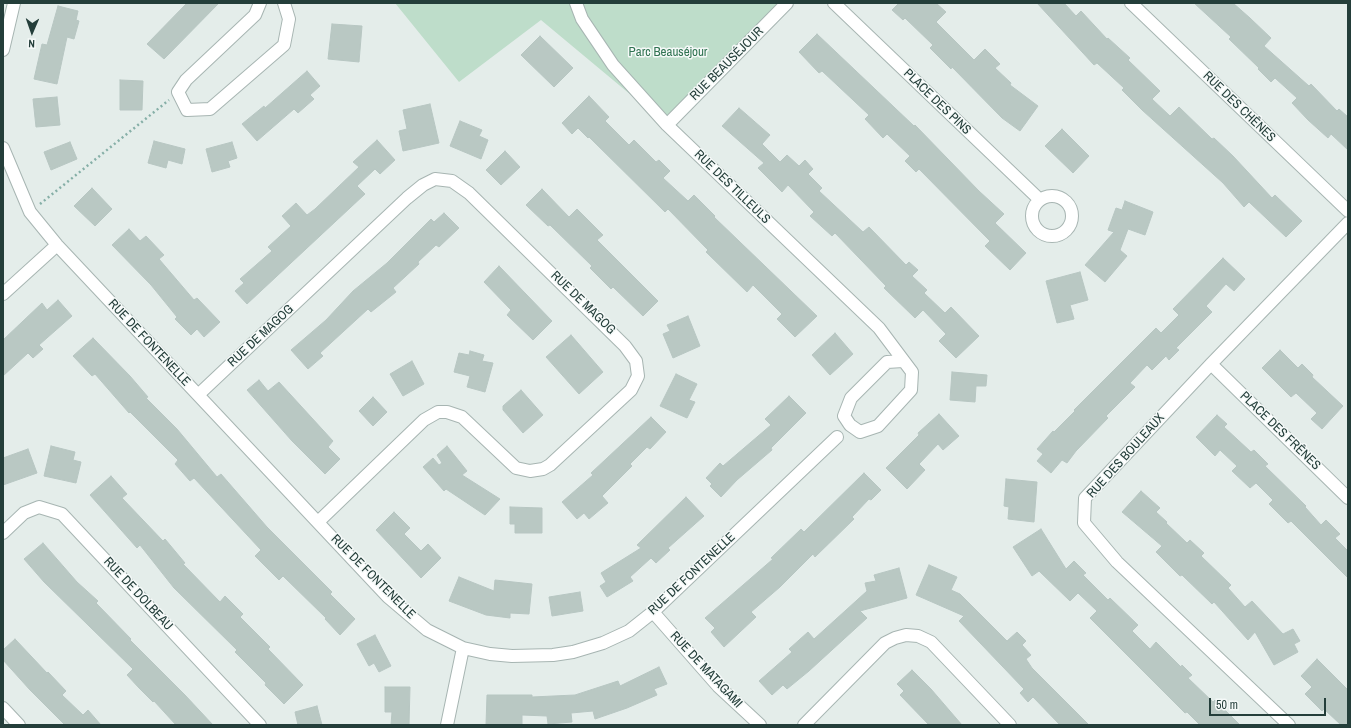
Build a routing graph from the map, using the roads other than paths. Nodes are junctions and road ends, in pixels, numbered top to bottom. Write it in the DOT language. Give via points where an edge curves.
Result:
graph roads {
  1 [pos="14,3"];
  2 [pos="260,3"];
  3 [pos="284,3"];
  4 [pos="576,3"];
  5 [pos="787,3"];
  6 [pos="834,3"];
  7 [pos="1131,3"];
  8 [pos="3,50"];
  9 [pos="667,124"];
  10 [pos="3,148"];
  11 [pos="1040,200"];
  12 [pos="1348,211"];
  13 [pos="1348,223"];
  14 [pos="57,245"];
  15 [pos="3,294"];
  16 [pos="903,361"];
  17 [pos="1211,364"];
  18 [pos="198,395"];
  19 [pos="837,437"];
  20 [pos="1348,498"];
  21 [pos="318,522"];
  22 [pos="3,533"];
  23 [pos="653,612"];
  24 [pos="463,648"];
  25 [pos="3,708"];
  26 [pos="19,725"];
  27 [pos="260,725"];
  28 [pos="447,725"];
  29 [pos="760,725"];
  30 [pos="804,725"];
  31 [pos="1010,725"];
  32 [pos="1289,725"];
  1 -- 8 [label="street"];
  2 -- 3 [label="street" via="255,15 186,80 178,92 187,110 210,109 284,45 290,19"];
  4 -- 9 [label="street, RUE DES TILLEULS" via="582,19 613,64"];
  5 -- 9 [label="street, RUE BEAUSÉJOUR"];
  6 -- 11 [label="street, PLACE DES PINS"];
  7 -- 12 [label="street, RUE DES CHÊNES"];
  9 -- 16 [label="street, RUE DES TILLEULS" via="879,328"];
  10 -- 14 [label="street, RUE DE FONTENELLE" via="30,212"];
  13 -- 17 [label="street, RUE DES BOULEAUX"];
  14 -- 15 [label="street"];
  14 -- 18 [label="street, RUE DE FONTENELLE"];
  16 -- 16 [label="street, RUE DES TILLEULS" via="912,372 912,390 878,426 860,432 850,425 844,416 851,398 887,362"];
  17 -- 20 [label="street, PLACE DES FRÊNES"];
  17 -- 32 [label="street, RUE DES BOULEAUX" via="1085,498 1084,523 1117,562"];
  18 -- 21 [label="street, RUE DE FONTENELLE"];
  18 -- 21 [label="street, RUE DE MAGOG" via="407,198 435,179 452,181 469,192 625,346 636,362 638,376 631,390 543,469 530,471 516,468 462,417 438,412 424,420"];
  19 -- 23 [label="street, RUE DE FONTENELLE"];
  21 -- 24 [label="street, RUE DE FONTENELLE" via="410,617 427,630"];
  22 -- 27 [label="street, RUE DE DOLBEAU" via="24,513 39,507 62,514"];
  23 -- 24 [label="street, RUE DE FONTENELLE" via="629,631 603,643 573,652 512,656"];
  23 -- 29 [label="street, RUE DE MATAGAMI" via="718,686"];
  24 -- 28 [label="street"];
  25 -- 26 [label="street"];
  30 -- 31 [label="street" via="885,643 906,635 918,636 931,642"];
}
